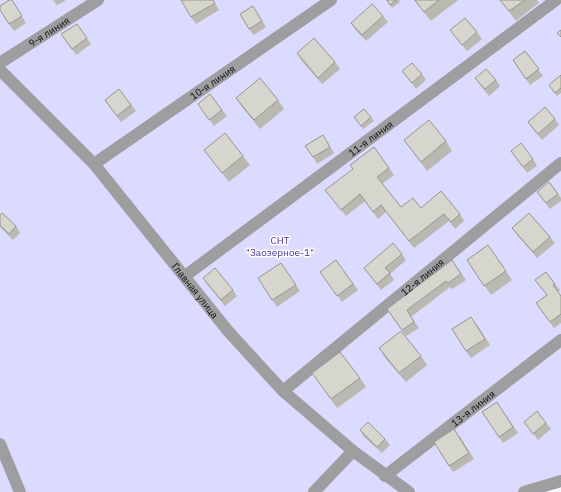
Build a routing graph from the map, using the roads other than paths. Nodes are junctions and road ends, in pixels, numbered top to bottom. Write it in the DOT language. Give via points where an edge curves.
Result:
graph roads {
  1 [pos="98,0"];
  2 [pos="331,0"];
  3 [pos="556,0"];
  4 [pos="0,63"];
  5 [pos="0,70"];
  6 [pos="94,164"];
  7 [pos="561,164"];
  8 [pos="185,276"];
  9 [pos="561,340"];
  10 [pos="283,391"];
  11 [pos="0,444"];
  12 [pos="352,451"];
  13 [pos="385,476"];
  14 [pos="561,482"];
  15 [pos="20,492"];
  16 [pos="314,492"];
  17 [pos="409,492"];
  18 [pos="524,492"];
  1 -- 4 [label="street, 9-я линия"];
  2 -- 6 [label="street, 10-я линия"];
  3 -- 8 [label="street, 11-я линия"];
  5 -- 6 [label="street, Главная улица"];
  6 -- 8 [label="street, Главная улица"];
  7 -- 10 [label="street, 12-я линия"];
  8 -- 10 [label="street, Главная улица" via="228,331"];
  9 -- 13 [label="street, 13-я линия"];
  10 -- 12 [label="street, Главная улица"];
  11 -- 15 [label="street"];
  12 -- 13 [label="street, Главная улица"];
  12 -- 16 [label="street"];
  13 -- 17 [label="street, Главная улица"];
  14 -- 18 [label="street"];
}
